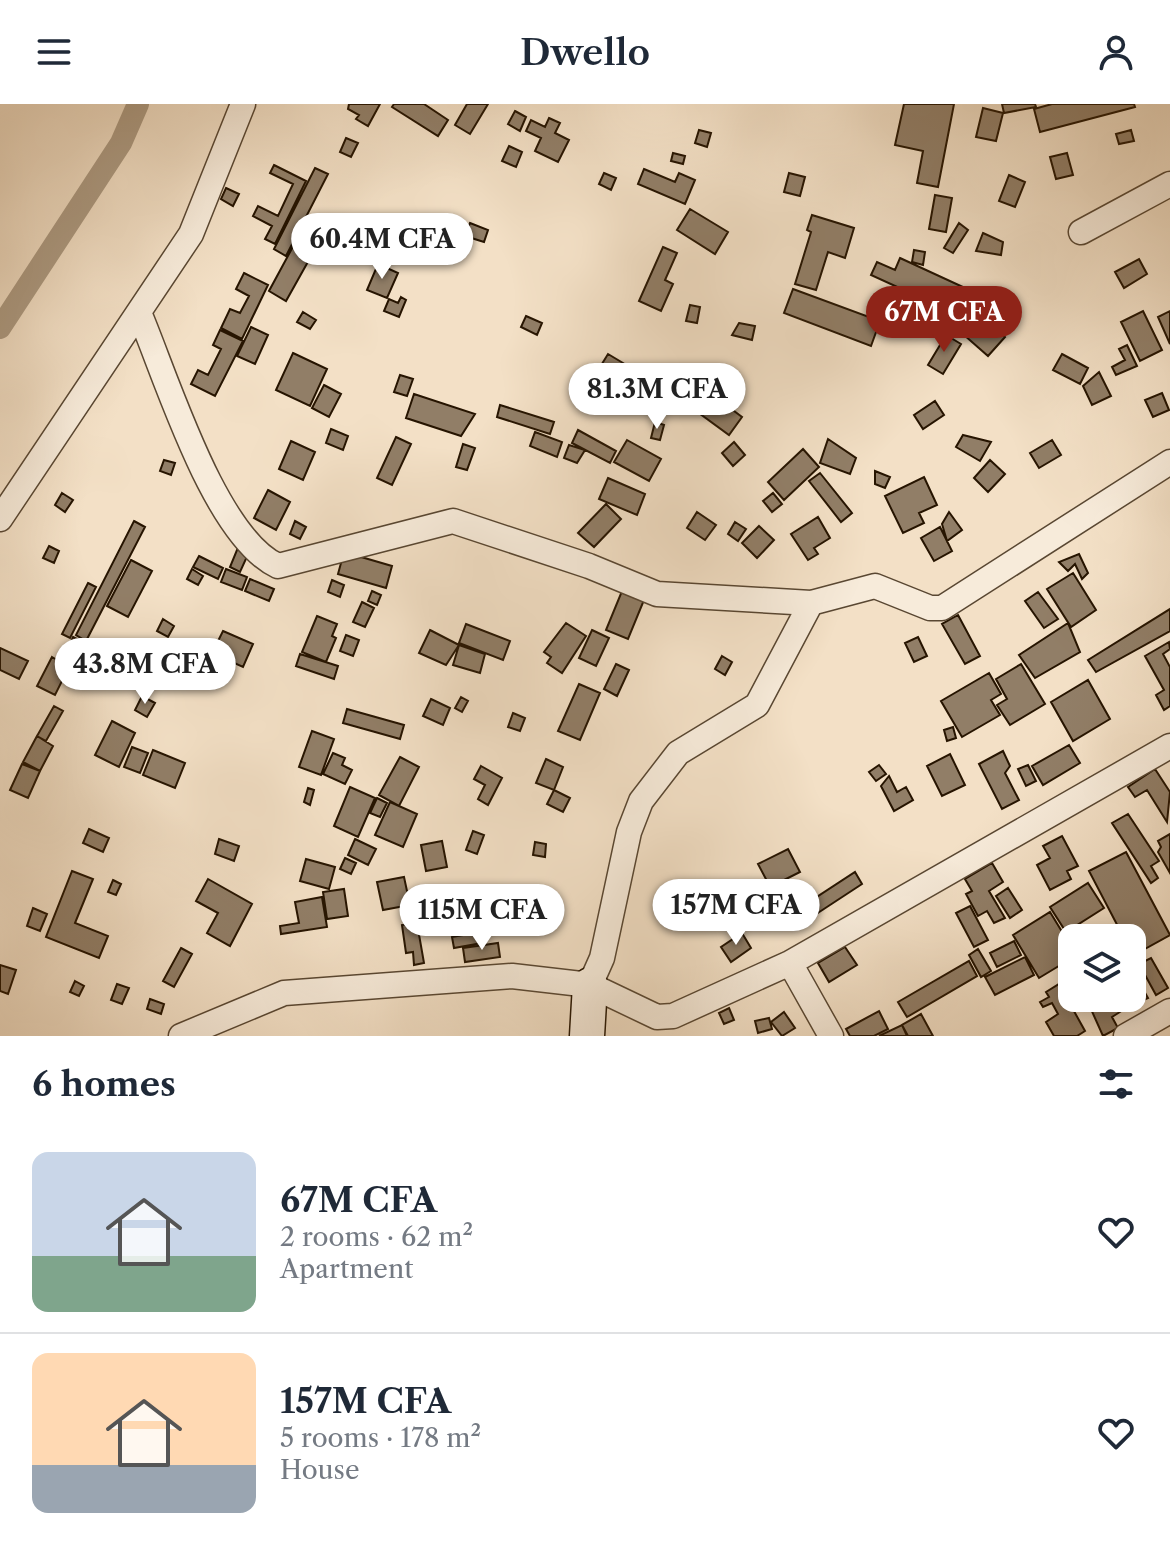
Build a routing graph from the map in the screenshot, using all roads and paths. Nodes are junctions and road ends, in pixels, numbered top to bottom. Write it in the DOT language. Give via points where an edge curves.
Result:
graph roads {
  1 [pos="243,104"];
  2 [pos="1170,184"];
  3 [pos="1081,232"];
  4 [pos="140,315"];
  5 [pos="1170,462"];
  6 [pos="0,519"];
  7 [pos="811,603"];
  8 [pos="1170,746"];
  9 [pos="790,963"];
  10 [pos="590,985"];
  11 [pos="1170,1011"];
  12 [pos="181,1036"];
  13 [pos="587,1036"];
  14 [pos="831,1036"];
  15 [pos="1126,1036"];
  1 -- 4 [label="street" via="191,234"];
  2 -- 3 [label="street"];
  4 -- 6 [label="street"];
  4 -- 7 [label="street" via="213,490 244,541 278,566 453,521 657,594"];
  5 -- 7 [label="street" via="942,608 875,586"];
  7 -- 10 [label="street" via="757,705 678,753 641,801 629,832 602,958"];
  8 -- 9 [label="street"];
  9 -- 10 [label="street" via="673,1016 657,1017"];
  9 -- 14 [label="street"];
  10 -- 12 [label="street" via="512,976 284,993"];
  10 -- 13 [label="main road"];
  11 -- 15 [label="street"];
}
